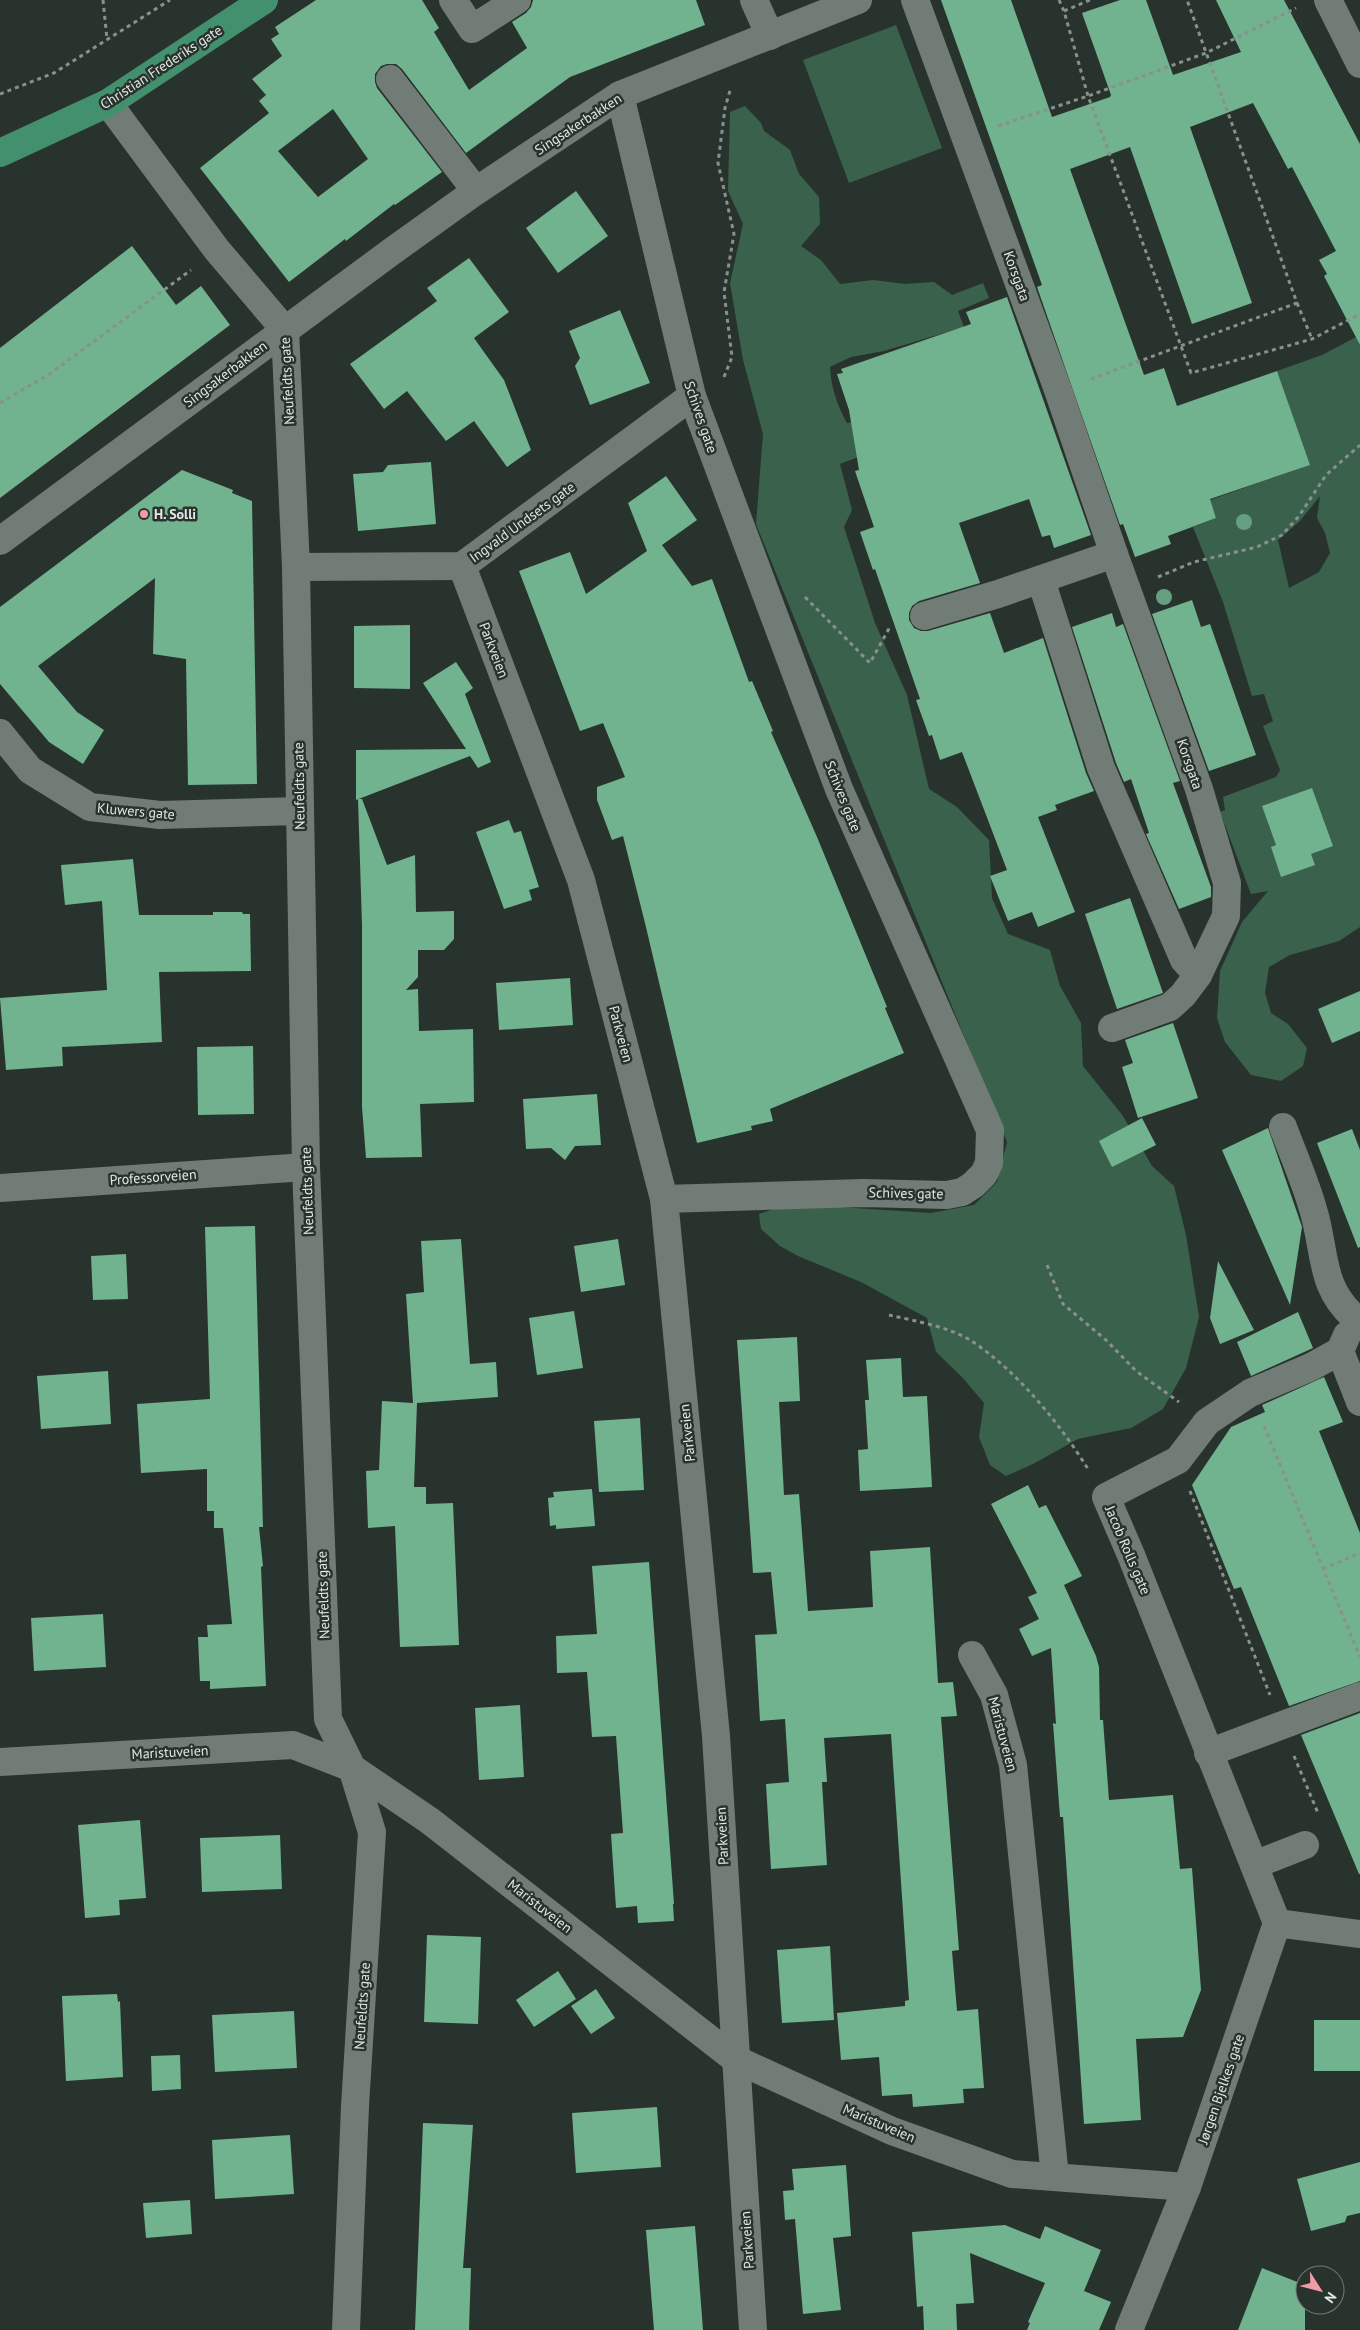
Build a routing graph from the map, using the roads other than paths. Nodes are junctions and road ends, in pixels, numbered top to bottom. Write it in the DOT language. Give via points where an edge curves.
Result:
graph roads {
  1 [pos="264,0"];
  2 [pos="453,0"];
  3 [pos="517,0"];
  4 [pos="754,0"];
  5 [pos="858,0"];
  6 [pos="915,0"];
  7 [pos="1316,2"];
  8 [pos="770,36"];
  9 [pos="1360,64"];
  10 [pos="390,79"];
  11 [pos="620,95"];
  12 [pos="108,102"];
  13 [pos="0,153"];
  14 [pos="476,191"];
  15 [pos="285,330"];
  16 [pos="692,396"];
  17 [pos="0,541"];
  18 [pos="1114,554"];
  19 [pos="462,566"];
  20 [pos="296,567"];
  21 [pos="1041,580"];
  22 [pos="924,616"];
  23 [pos="0,733"];
  24 [pos="300,811"];
  25 [pos="1198,975"];
  26 [pos="1112,1028"];
  27 [pos="1283,1127"];
  28 [pos="306,1167"];
  29 [pos="0,1188"];
  30 [pos="664,1198"];
  31 [pos="1357,1315"];
  32 [pos="1340,1351"];
  33 [pos="1360,1402"];
  34 [pos="972,1655"];
  35 [pos="1360,1696"];
  36 [pos="1208,1753"];
  37 [pos="0,1762"];
  38 [pos="352,1768"];
  39 [pos="1305,1845"];
  40 [pos="1254,1865"];
  41 [pos="1277,1923"];
  42 [pos="1360,1934"];
  43 [pos="735,2059"];
  44 [pos="1055,2177"];
  45 [pos="1187,2187"];
  46 [pos="346,2330"];
  47 [pos="753,2330"];
  48 [pos="1129,2330"];
  1 -- 12 [label="main road, Christian Frederiks gate"];
  2 -- 3 [label="street" via="472,29"];
  4 -- 8 [label="street"];
  5 -- 8 [label="street, Singsakerbakken"];
  6 -- 18 [label="street, Korsgata" via="1058,390"];
  7 -- 9 [label="street"];
  8 -- 11 [label="street, Singsakerbakken"];
  10 -- 14 [label="street"];
  11 -- 14 [label="street, Singsakerbakken"];
  11 -- 16 [label="street, Schives gate"];
  12 -- 13 [label="main road, Christian Frederiks gate"];
  12 -- 15 [label="street, Neufeldts gate" via="217,250"];
  14 -- 15 [label="street, Singsakerbakken"];
  15 -- 17 [label="street, Singsakerbakken"];
  15 -- 20 [label="street, Neufeldts gate"];
  16 -- 19 [label="street, Ingvald Undsets gate"];
  16 -- 30 [label="street, Schives gate" via="839,789 990,1130 988,1164 984,1174 962,1192 947,1195 863,1193"];
  18 -- 21 [label="street"];
  18 -- 25 [label="street, Korsgata" via="1199,789 1227,883 1226,916"];
  19 -- 20 [label="street, Ingvald Undsets gate"];
  19 -- 30 [label="street, Parkveien" via="581,880"];
  20 -- 24 [label="street, Neufeldts gate"];
  21 -- 22 [label="street"];
  21 -- 25 [label="street" via="1101,768 1184,960"];
  23 -- 24 [label="street, Kluwers gate" via="30,770 90,807 160,815"];
  24 -- 28 [label="street, Neufeldts gate"];
  25 -- 26 [label="street, Korsgata" via="1170,1007"];
  27 -- 31 [label="street" via="1314,1210 1329,1283 1342,1306"];
  28 -- 29 [label="street, Professorveien"];
  28 -- 38 [label="street, Neufeldts gate" via="328,1719"];
  30 -- 43 [label="street, Parkveien" via="716,1736"];
  31 -- 32 [label="street"];
  32 -- 33 [label="street"];
  32 -- 36 [label="street, Jacob Rolls gate" via="1250,1393 1207,1422 1178,1460 1106,1498"];
  34 -- 44 [label="street, Maristuveien" via="994,1695 1013,1765"];
  35 -- 36 [label="street"];
  36 -- 40 [label="street, Jacob Rolls gate"];
  37 -- 38 [label="street, Maristuveien" via="293,1745"];
  38 -- 43 [label="street, Maristuveien" via="430,1821"];
  38 -- 46 [label="street, Neufeldts gate" via="372,1832"];
  39 -- 40 [label="street"];
  40 -- 41 [label="street, Jacob Rolls gate"];
  41 -- 42 [label="street"];
  41 -- 45 [label="street, Jørgen Bjelkes gate"];
  43 -- 44 [label="street, Maristuveien" via="892,2131 1012,2174"];
  43 -- 47 [label="street, Parkveien"];
  44 -- 45 [label="street, Maristuveien"];
  45 -- 48 [label="street, Jørgen Bjelkes gate"];
}
